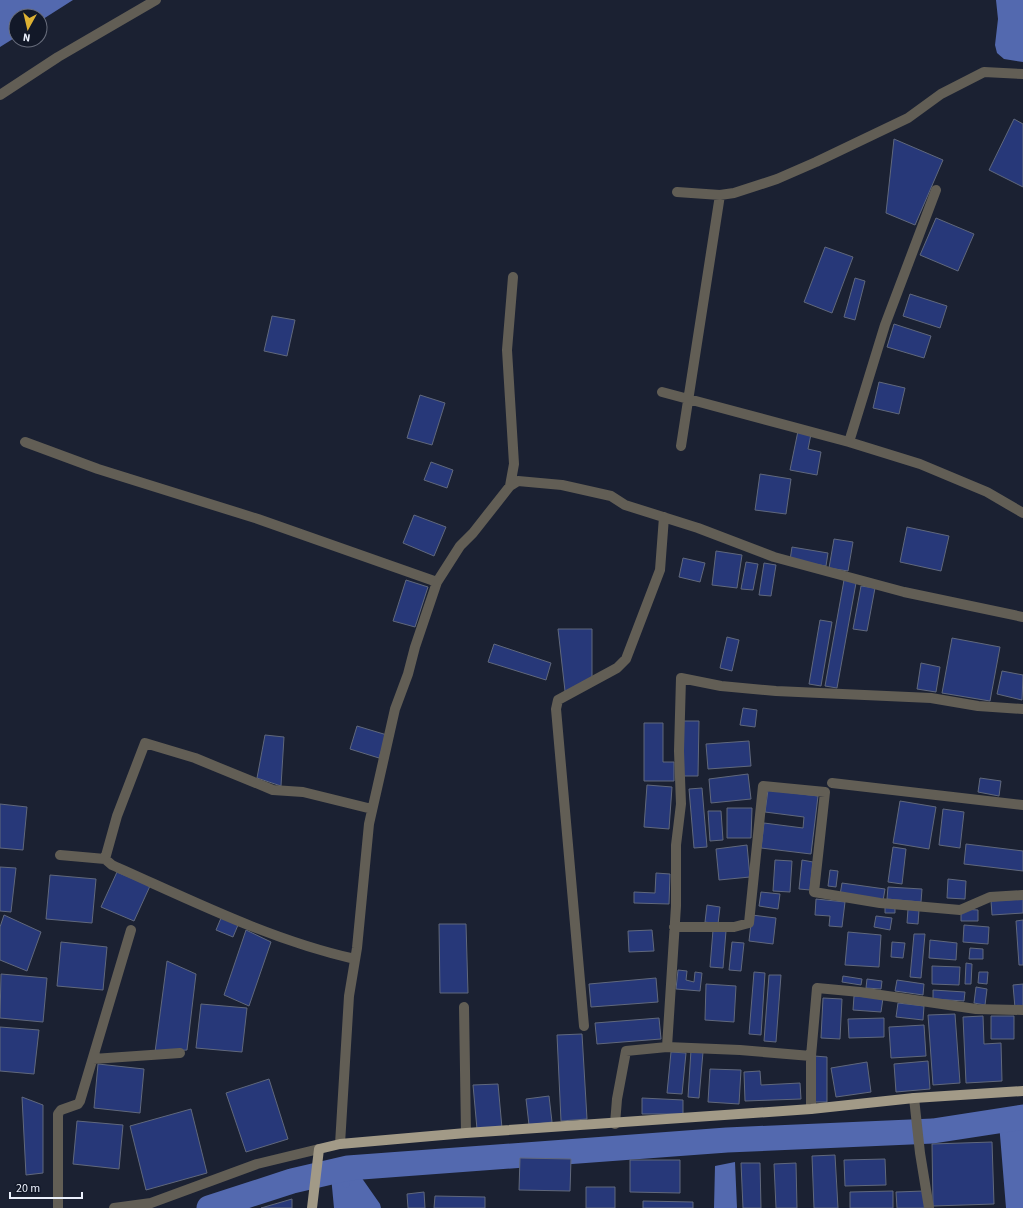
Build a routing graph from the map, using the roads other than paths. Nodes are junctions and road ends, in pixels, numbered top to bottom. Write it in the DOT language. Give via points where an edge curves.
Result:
graph roads {
  1 [pos="156,0"];
  2 [pos="1023,74"];
  3 [pos="0,95"];
  4 [pos="936,190"];
  5 [pos="677,192"];
  6 [pos="720,196"];
  7 [pos="513,277"];
  8 [pos="662,392"];
  9 [pos="688,398"];
  10 [pos="25,442"];
  11 [pos="849,442"];
  12 [pos="681,446"];
  13 [pos="510,486"];
  14 [pos="1023,513"];
  15 [pos="664,517"];
  16 [pos="437,582"];
  17 [pos="1023,617"];
  18 [pos="1023,709"];
  19 [pos="832,782"];
  20 [pos="1023,805"];
  21 [pos="372,809"];
  22 [pos="60,855"];
  23 [pos="105,859"];
  24 [pos="1023,895"];
  25 [pos="674,927"];
  26 [pos="131,930"];
  27 [pos="355,959"];
  28 [pos="464,1007"];
  29 [pos="1023,1010"];
  30 [pos="584,1026"];
  31 [pos="667,1047"];
  32 [pos="180,1053"];
  33 [pos="811,1056"];
  34 [pos="93,1059"];
  35 [pos="1023,1091"];
  36 [pos="914,1098"];
  37 [pos="811,1109"];
  38 [pos="615,1124"];
  39 [pos="466,1133"];
  40 [pos="340,1144"];
  41 [pos="319,1150"];
  42 [pos="58,1208"];
  43 [pos="114,1208"];
  44 [pos="312,1208"];
  45 [pos="929,1208"];
  1 -- 3 [label="street" via="58,57"];
  2 -- 6 [label="street" via="984,72 941,94 908,118 816,162 776,179"];
  4 -- 11 [label="street" via="885,325"];
  5 -- 6 [label="street"];
  6 -- 9 [label="street"];
  7 -- 13 [label="street" via="507,350 514,464"];
  8 -- 9 [label="street"];
  9 -- 11 [label="street"];
  9 -- 12 [label="street"];
  10 -- 16 [label="street" via="98,469 258,519"];
  11 -- 14 [label="street" via="920,464 987,492"];
  13 -- 15 [label="street" via="518,481 562,485 611,496 625,505"];
  13 -- 16 [label="street" via="460,546"];
  15 -- 17 [label="street" via="774,557 904,592"];
  15 -- 30 [label="street" via="660,570 626,659 617,668 558,700 556,709"];
  16 -- 21 [label="street" via="395,709"];
  18 -- 25 [label="street" via="978,706 931,698 776,691 721,686 681,678 681,804 676,845"];
  19 -- 20 [label="street"];
  21 -- 23 [label="street" via="303,792 273,790 195,758 145,743 117,816"];
  21 -- 27 [label="street"];
  22 -- 23 [label="street"];
  23 -- 27 [label="street" via="112,865 182,898 265,932 324,952"];
  24 -- 25 [label="street" via="990,897 960,910 880,903 814,892 825,792 763,786 749,923 734,927"];
  25 -- 31 [label="street"];
  26 -- 34 [label="street"];
  27 -- 40 [label="street" via="349,996"];
  28 -- 39 [label="street"];
  29 -- 33 [label="street" via="976,1009 816,988"];
  31 -- 33 [label="street"];
  31 -- 38 [label="street" via="626,1051"];
  32 -- 34 [label="street"];
  33 -- 37 [label="street"];
  34 -- 42 [label="street" via="80,1101 58,1114"];
  35 -- 36 [label="main road"];
  36 -- 37 [label="main road"];
  36 -- 45 [label="street"];
  37 -- 38 [label="main road"];
  38 -- 39 [label="main road"];
  39 -- 40 [label="main road"];
  40 -- 41 [label="main road"];
  41 -- 43 [label="street" via="257,1164 151,1203"];
  41 -- 44 [label="main road"];
}
